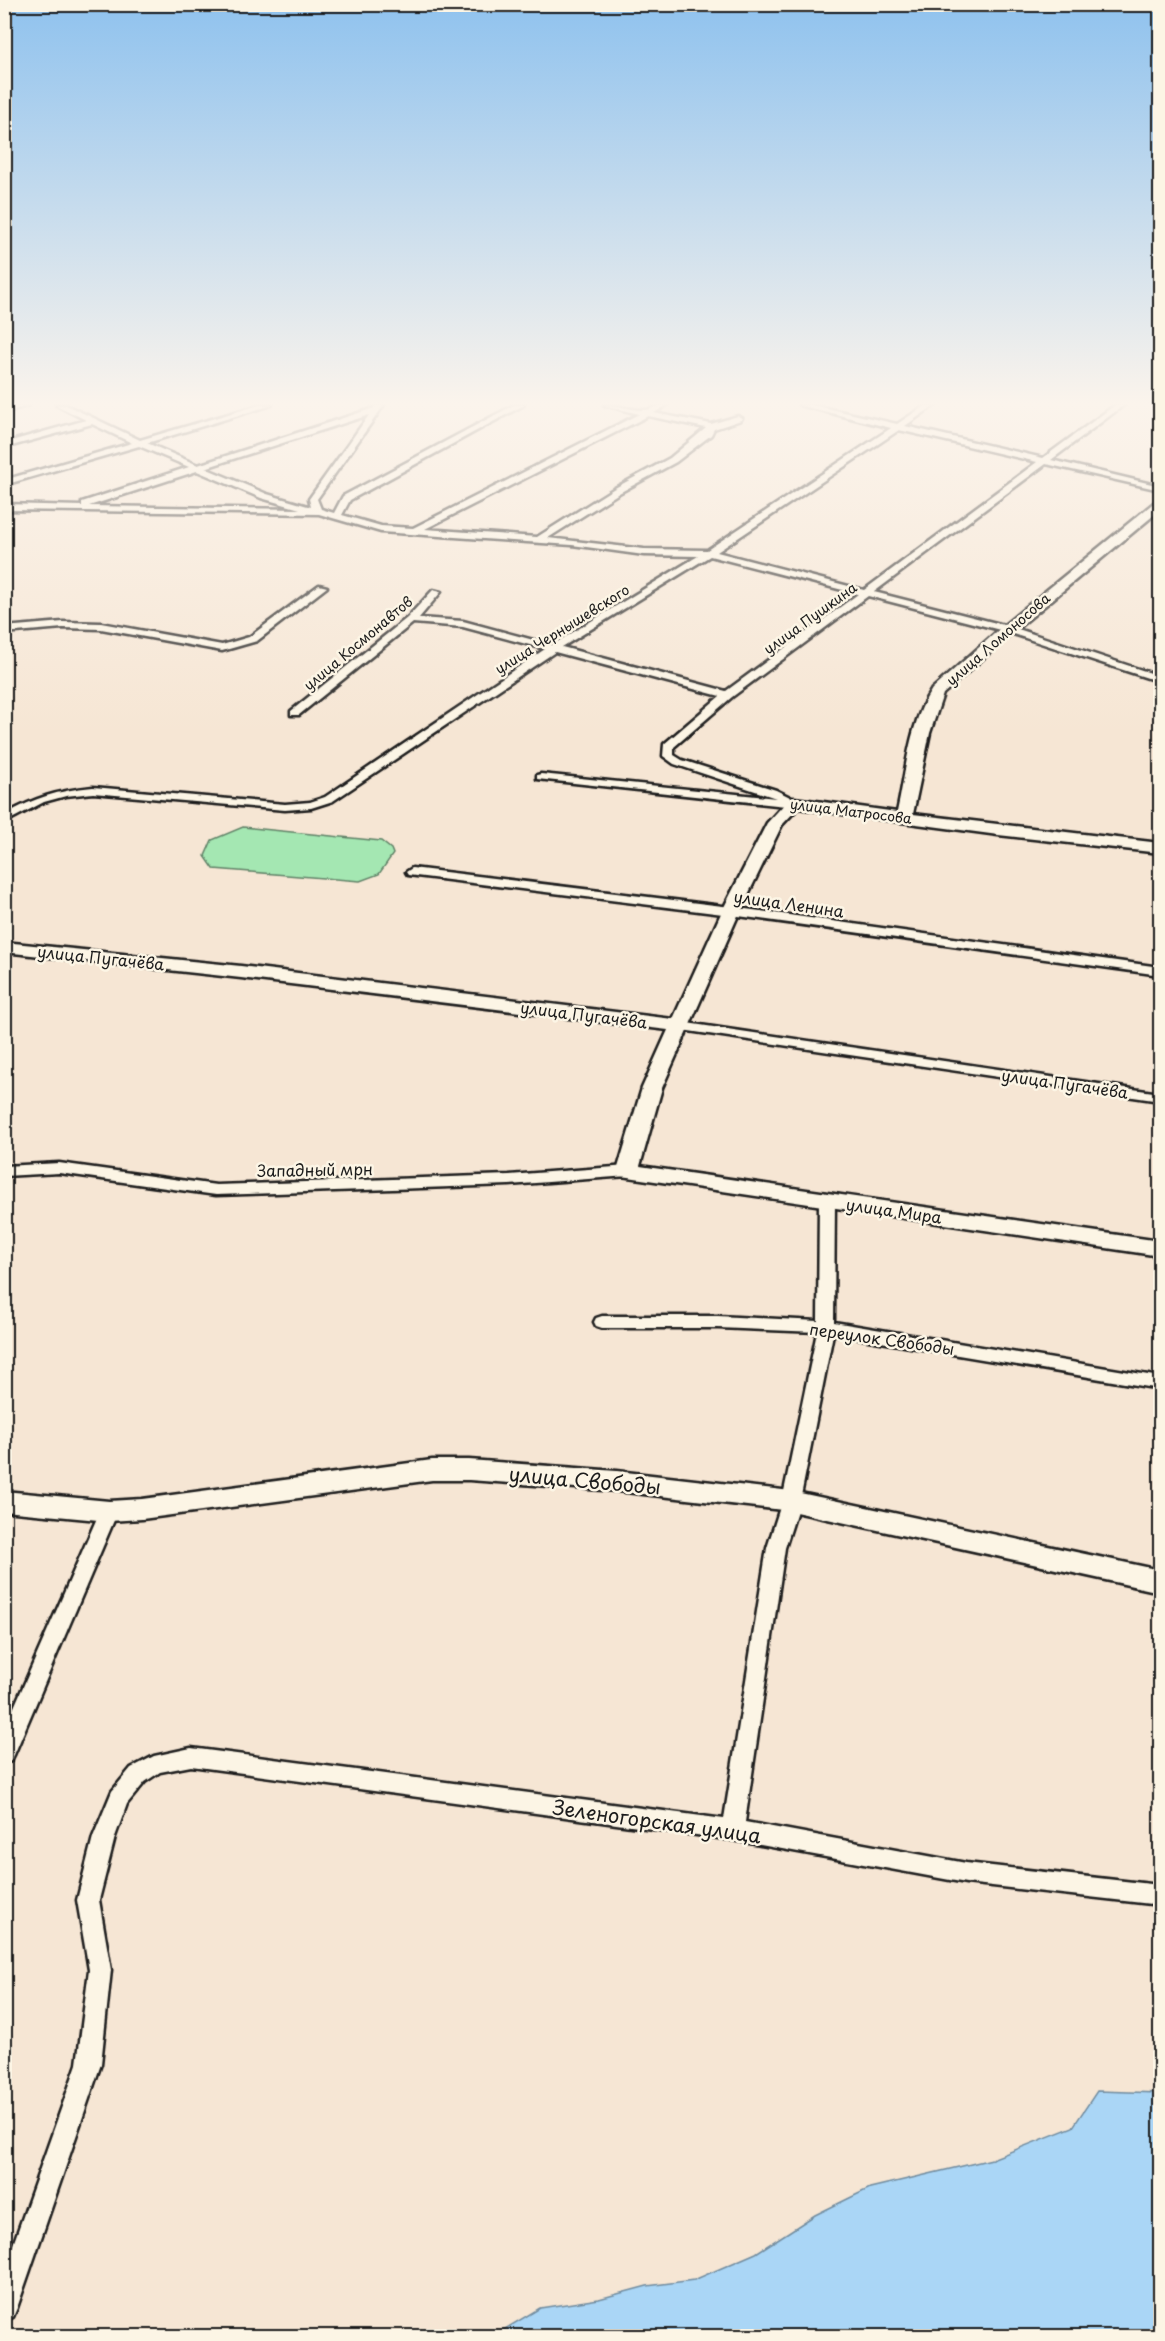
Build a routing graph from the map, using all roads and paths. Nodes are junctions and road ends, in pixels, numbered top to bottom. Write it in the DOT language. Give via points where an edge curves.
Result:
graph roads {
  1 [pos="329,514"];
  2 [pos="448,514"];
  3 [pos="579,514"];
  4 [pos="768,514"];
  5 [pos="973,514"];
  6 [pos="1148,514"];
  7 [pos="337,516"];
  8 [pos="413,532"];
  9 [pos="538,540"];
  10 [pos="710,553"];
  11 [pos="322,587"];
  12 [pos="436,592"];
  13 [pos="869,592"];
  14 [pos="411,620"];
  15 [pos="1008,629"];
  16 [pos="4,630"];
  17 [pos="552,649"];
  18 [pos="1161,679"];
  19 [pos="728,695"];
  20 [pos="295,713"];
  21 [pos="541,777"];
  22 [pos="794,803"];
  23 [pos="904,818"];
  24 [pos="4,820"];
  25 [pos="1161,848"];
  26 [pos="412,872"];
  27 [pos="730,911"];
  28 [pos="4,947"];
  29 [pos="1161,971"];
  30 [pos="680,1026"];
  31 [pos="1161,1097"];
  32 [pos="4,1171"];
  33 [pos="628,1171"];
  34 [pos="827,1200"];
  35 [pos="1161,1249"];
  36 [pos="602,1322"];
  37 [pos="826,1327"];
  38 [pos="1161,1383"];
  39 [pos="4,1501"];
  40 [pos="791,1501"];
  41 [pos="109,1511"];
  42 [pos="1161,1581"];
  43 [pos="4,1755"];
  44 [pos="733,1830"];
  45 [pos="1161,1895"];
  46 [pos="4,2308"];
  1 -- 7 [label="street"];
  2 -- 8 [label="street"];
  3 -- 9 [label="street"];
  4 -- 10 [label="street, улица Чернышевского"];
  5 -- 13 [label="street, улица Пушкина"];
  6 -- 15 [label="street, улица Ломоносова"];
  7 -- 8 [label="street" via="381,529"];
  8 -- 9 [label="street"];
  9 -- 10 [label="street" via="644,552"];
  10 -- 13 [label="street"];
  10 -- 17 [label="street, улица Чернышевского"];
  11 -- 16 [label="street" via="253,639 222,648 101,626"];
  12 -- 14 [label="street, улица Космонавтов"];
  13 -- 15 [label="street"];
  13 -- 19 [label="street, улица Пушкина"];
  14 -- 17 [label="street" via="463,624"];
  14 -- 20 [label="street, улица Космонавтов"];
  15 -- 18 [label="street"];
  15 -- 23 [label="street, улица Ломоносова" via="932,698"];
  17 -- 19 [label="street"];
  17 -- 24 [label="street, улица Чернышевского" via="329,799 311,805 285,807 79,791 40,800"];
  19 -- 22 [label="street, улица Пушкина" via="671,741 667,751 671,759"];
  21 -- 22 [label="street, улица Матросова"];
  22 -- 23 [label="street, улица Матросова"];
  22 -- 27 [label="street" via="775,823"];
  23 -- 25 [label="street, улица Матросова"];
  26 -- 27 [label="street, улица Ленина"];
  27 -- 29 [label="street, улица Ленина"];
  27 -- 30 [label="street"];
  28 -- 30 [label="street, улица Пугачёва"];
  30 -- 31 [label="street, улица Пугачёва"];
  30 -- 33 [label="street" via="652,1088"];
  32 -- 33 [label="street, Западный мрн" via="59,1168 216,1190 509,1180"];
  33 -- 34 [label="street, улица Мира"];
  34 -- 35 [label="street, улица Мира"];
  34 -- 37 [label="street"];
  36 -- 37 [label="street, переулок Свободы"];
  37 -- 38 [label="street, переулок Свободы"];
  37 -- 40 [label="street"];
  39 -- 41 [label="street, улица Свободы"];
  40 -- 41 [label="street, улица Свободы" via="617,1481 432,1470"];
  40 -- 42 [label="street, улица Свободы"];
  40 -- 44 [label="street" via="776,1548"];
  41 -- 43 [label="street"];
  44 -- 45 [label="street, Зеленогорская улица" via="966,1873"];
  44 -- 46 [label="street, Зеленогорская улица" via="192,1757 169,1760 138,1775 119,1798 104,1837 88,1900 99,1970 89,2064"];
}
